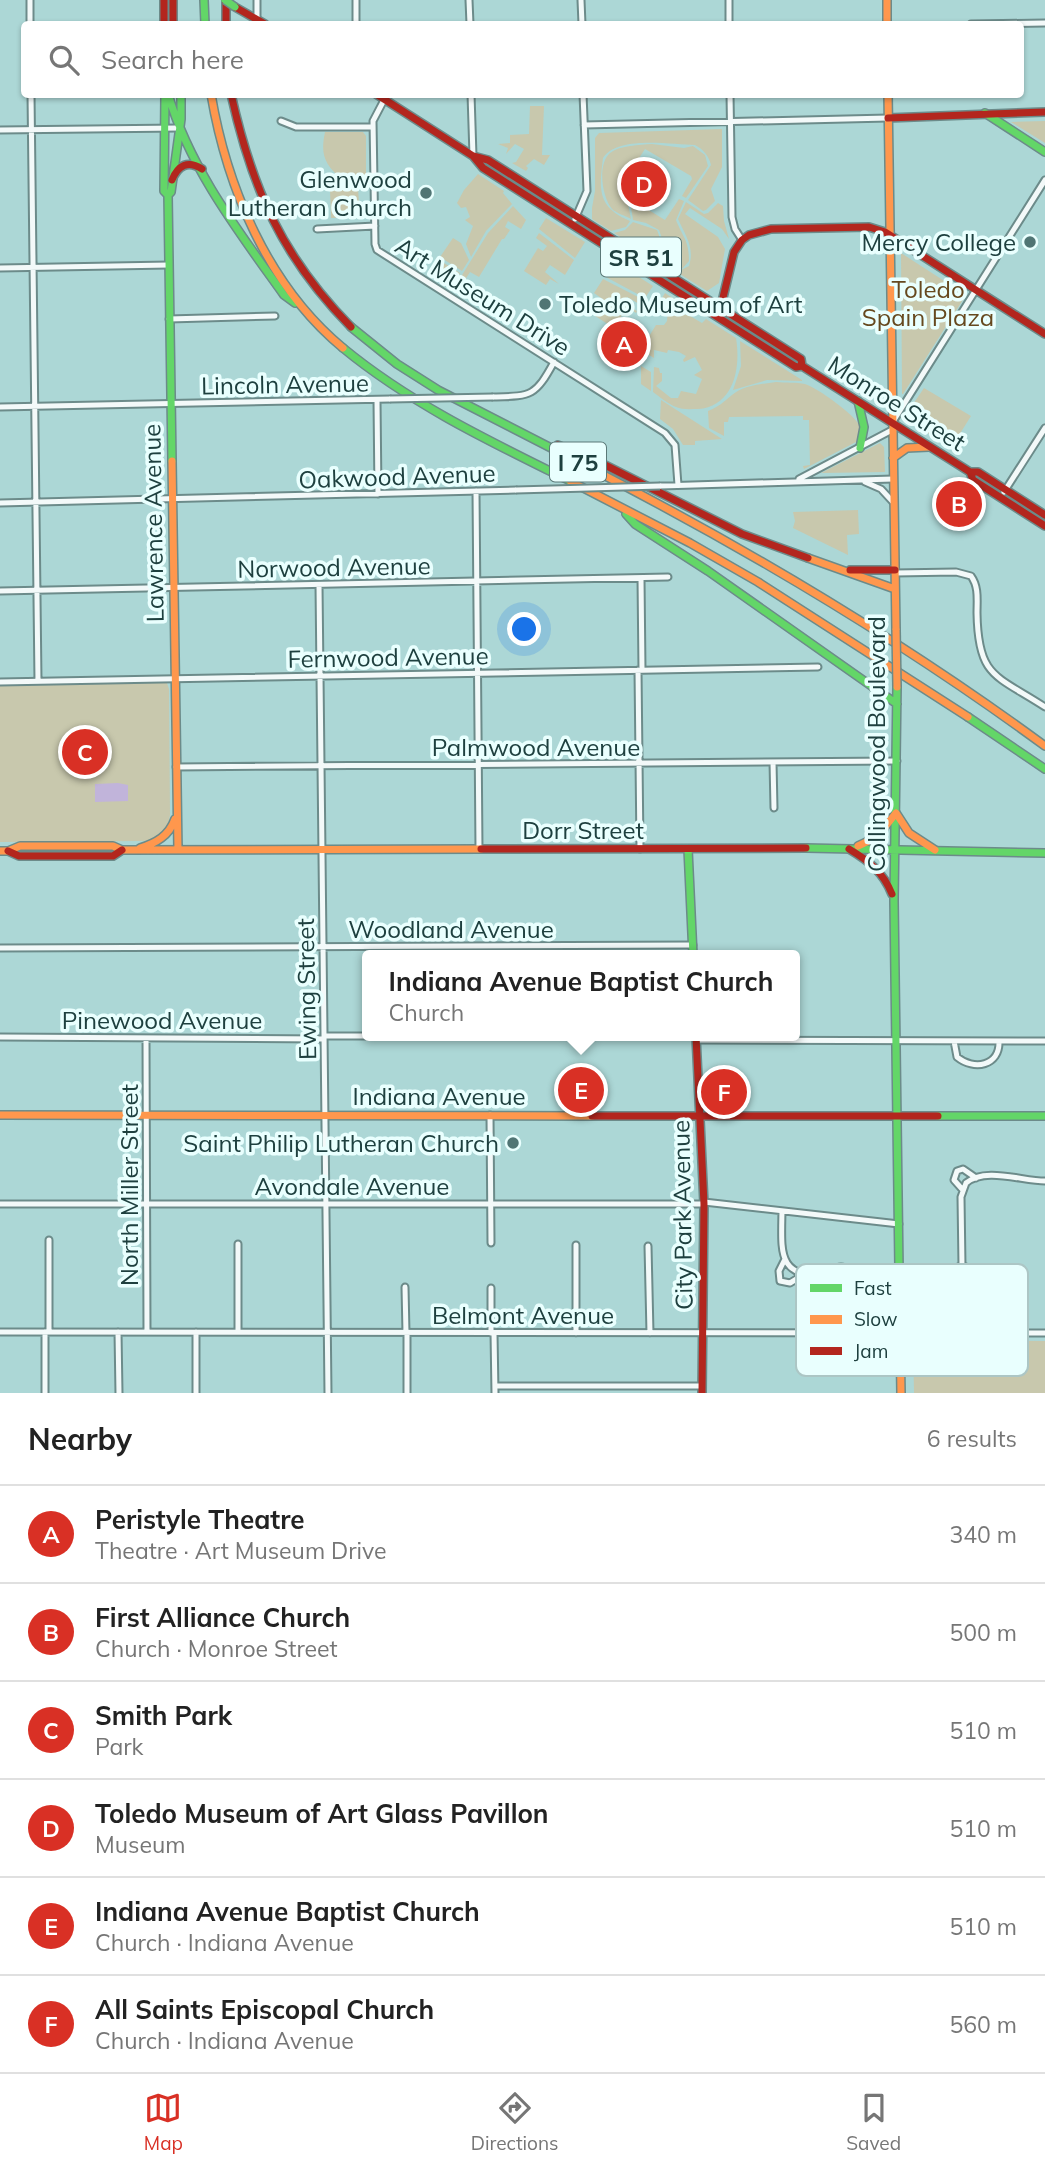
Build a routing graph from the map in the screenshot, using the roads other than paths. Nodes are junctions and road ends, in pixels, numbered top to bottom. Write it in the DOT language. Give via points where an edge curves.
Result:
graph roads {
  1 [pos="30,0"];
  2 [pos="164,0"];
  3 [pos="173,0"];
  4 [pos="204,0"];
  5 [pos="225,0"];
  6 [pos="257,0"];
  7 [pos="356,0"];
  8 [pos="469,0"];
  9 [pos="581,0"];
  10 [pos="729,0"];
  11 [pos="887,0"];
  12 [pos="257,19"];
  13 [pos="30,21"];
  14 [pos="164,21"];
  15 [pos="173,21"];
  16 [pos="205,21"];
  17 [pos="226,21"];
  18 [pos="260,21"];
  19 [pos="356,21"];
  20 [pos="470,21"];
  21 [pos="582,21"];
  22 [pos="729,21"];
  23 [pos="887,21"];
  24 [pos="1024,23"];
  25 [pos="1045,23"];
  26 [pos="30,98"];
  27 [pos="167,98"];
  28 [pos="168,98"];
  29 [pos="181,98"];
  30 [pos="212,98"];
  31 [pos="232,98"];
  32 [pos="381,98"];
  33 [pos="471,98"];
  34 [pos="583,98"];
  35 [pos="730,98"];
  36 [pos="888,98"];
  37 [pos="384,100"];
  38 [pos="1045,112"];
  39 [pos="985,113"];
  40 [pos="888,118"];
  41 [pos="281,121"];
  42 [pos="730,122"];
  43 [pos="584,125"];
  44 [pos="373,127"];
  45 [pos="166,128"];
  46 [pos="31,129"];
  47 [pos="0,130"];
  48 [pos="180,130"];
  49 [pos="1045,152"];
  50 [pos="473,156"];
  51 [pos="205,173"];
  52 [pos="172,180"];
  53 [pos="1045,180"];
  54 [pos="168,195"];
  55 [pos="576,216"];
  56 [pos="571,224"];
  57 [pos="375,226"];
  58 [pos="317,229"];
  59 [pos="891,236"];
  60 [pos="742,240"];
  61 [pos="169,265"];
  62 [pos="33,267"];
  63 [pos="0,268"];
  64 [pos="975,291"];
  65 [pos="299,305"];
  66 [pos="720,308"];
  67 [pos="275,316"];
  68 [pos="718,318"];
  69 [pos="169,319"];
  70 [pos="1045,334"];
  71 [pos="554,362"];
  72 [pos="802,366"];
  73 [pos="377,400"];
  74 [pos="858,401"];
  75 [pos="171,404"];
  76 [pos="35,406"];
  77 [pos="0,407"];
  78 [pos="503,423"];
  79 [pos="892,426"];
  80 [pos="1045,428"];
  81 [pos="930,447"];
  82 [pos="860,448"];
  83 [pos="893,458"];
  84 [pos="970,472"];
  85 [pos="893,479"];
  86 [pos="859,480"];
  87 [pos="795,481"];
  88 [pos="678,485"];
  89 [pos="1006,490"];
  90 [pos="476,491"];
  91 [pos="378,494"];
  92 [pos="1001,498"];
  93 [pos="172,499"];
  94 [pos="36,502"];
  95 [pos="0,503"];
  96 [pos="894,505"];
  97 [pos="621,508"];
  98 [pos="1045,515"];
  99 [pos="1045,526"];
  100 [pos="842,570"];
  101 [pos="895,571"];
  102 [pos="668,577"];
  103 [pos="641,578"];
  104 [pos="477,581"];
  105 [pos="319,584"];
  106 [pos="173,588"];
  107 [pos="895,589"];
  108 [pos="37,590"];
  109 [pos="0,591"];
  110 [pos="818,667"];
  111 [pos="640,670"];
  112 [pos="479,673"];
  113 [pos="320,675"];
  114 [pos="175,678"];
  115 [pos="38,681"];
  116 [pos="0,682"];
  117 [pos="1045,697"];
  118 [pos="897,704"];
  119 [pos="1043,705"];
  120 [pos="1045,746"];
  121 [pos="897,761"];
  122 [pos="773,762"];
  123 [pos="640,763"];
  124 [pos="478,765"];
  125 [pos="322,766"];
  126 [pos="176,767"];
  127 [pos="1045,771"];
  128 [pos="775,808"];
  129 [pos="177,812"];
  130 [pos="896,813"];
  131 [pos="479,849"];
  132 [pos="640,849"];
  133 [pos="688,849"];
  134 [pos="848,849"];
  135 [pos="131,850"];
  136 [pos="178,850"];
  137 [pos="322,850"];
  138 [pos="895,850"];
  139 [pos="4,851"];
  140 [pos="939,851"];
  141 [pos="1045,853"];
  142 [pos="894,901"];
  143 [pos="693,945"];
  144 [pos="323,947"];
  145 [pos="0,948"];
  146 [pos="693,950"];
  147 [pos="0,1037"];
  148 [pos="324,1037"];
  149 [pos="362,1037"];
  150 [pos="146,1038"];
  151 [pos="800,1039"];
  152 [pos="697,1041"];
  153 [pos="897,1041"];
  154 [pos="954,1041"];
  155 [pos="999,1041"];
  156 [pos="1045,1041"];
  157 [pos="0,1115"];
  158 [pos="147,1115"];
  159 [pos="325,1115"];
  160 [pos="490,1115"];
  161 [pos="699,1115"];
  162 [pos="897,1116"];
  163 [pos="1045,1116"];
  164 [pos="976,1178"];
  165 [pos="1045,1181"];
  166 [pos="962,1189"];
  167 [pos="147,1203"];
  168 [pos="326,1203"];
  169 [pos="704,1203"];
  170 [pos="0,1204"];
  171 [pos="491,1204"];
  172 [pos="782,1211"];
  173 [pos="899,1224"];
  174 [pos="49,1240"];
  175 [pos="491,1243"];
  176 [pos="238,1244"];
  177 [pos="576,1245"];
  178 [pos="648,1245"];
  179 [pos="785,1259"];
  180 [pos="900,1264"];
  181 [pos="962,1264"];
  182 [pos="796,1271"];
  183 [pos="796,1279"];
  184 [pos="405,1287"];
  185 [pos="491,1288"];
  186 [pos="0,1332"];
  187 [pos="47,1332"];
  188 [pos="118,1332"];
  189 [pos="147,1332"];
  190 [pos="196,1332"];
  191 [pos="238,1332"];
  192 [pos="327,1332"];
  193 [pos="406,1333"];
  194 [pos="493,1333"];
  195 [pos="576,1333"];
  196 [pos="650,1333"];
  197 [pos="704,1333"];
  198 [pos="796,1333"];
  199 [pos="495,1386"];
  200 [pos="702,1390"];
  201 [pos="45,1393"];
  202 [pos="119,1393"];
  203 [pos="197,1393"];
  204 [pos="328,1393"];
  205 [pos="407,1393"];
  206 [pos="495,1393"];
  1 -- 13 [label="street"];
  2 -- 14 [label="main road"];
  3 -- 15 [label="main road"];
  4 -- 16 [label="main road"];
  5 -- 12 [label="main road, bridge"];
  5 -- 17 [label="main road"];
  6 -- 12 [label="street"];
  7 -- 19 [label="street"];
  8 -- 20 [label="street"];
  9 -- 21 [label="street"];
  10 -- 22 [label="street"];
  11 -- 23 [label="main road"];
  12 -- 18 [label="main road"];
  24 -- 25 [label="street"];
  26 -- 46 [label="street"];
  27 -- 45 [label="main road, Lawrence Avenue"];
  28 -- 48 [label="main road"];
  29 -- 48 [label="main road, Lawrence Avenue"];
  30 -- 65 [label="main road, I 75" via="239,200"];
  31 -- 78 [label="main road, I 75" via="242,150 259,195 295,263 320,293 392,359 436,390"];
  32 -- 37 [label="main road, Monroe Street / SR 51"];
  33 -- 50 [label="street"];
  34 -- 43 [label="street"];
  35 -- 42 [label="street"];
  36 -- 40 [label="main road, Collingwood Boulevard"];
  37 -- 44 [label="street"];
  37 -- 50 [label="main road, Monroe Street / SR 51"];
  38 -- 39 [label="main road"];
  39 -- 40 [label="main road"];
  39 -- 49 [label="main road"];
  40 -- 42 [label="street"];
  40 -- 59 [label="main road, Collingwood Boulevard"];
  41 -- 44 [label="street" via="296,127"];
  42 -- 43 [label="street"];
  42 -- 60 [label="street" via="732,217"];
  43 -- 55 [label="street" via="587,191"];
  44 -- 57 [label="street"];
  45 -- 46 [label="street"];
  45 -- 48 [label="street"];
  45 -- 54 [label="main road, Lawrence Avenue" via="164,191"];
  46 -- 47 [label="street"];
  46 -- 62 [label="street"];
  48 -- 51 [label="main road"];
  48 -- 52 [label="main road, Lawrence Avenue"];
  50 -- 55 [label="main road, Monroe Street / SR 51" via="488,160"];
  50 -- 56 [label="main road, Monroe Street / SR 51" via="483,168"];
  51 -- 52 [label="main road" via="196,164 185,164 177,168"];
  51 -- 65 [label="main road" via="260,264 284,295"];
  52 -- 54 [label="main road, Lawrence Avenue"];
  53 -- 64 [label="street"];
  54 -- 61 [label="main road, Lawrence Avenue"];
  55 -- 56 [label="street"];
  55 -- 66 [label="main road, Monroe Street / SR 51"];
  56 -- 68 [label="main road, Monroe Street / SR 51"];
  57 -- 58 [label="street"];
  57 -- 71 [label="street, Art Museum Drive" via="376,247"];
  59 -- 60 [label="main road" via="869,228 771,229"];
  59 -- 64 [label="main road"];
  59 -- 79 [label="main road, Collingwood Boulevard"];
  60 -- 66 [label="main road" via="734,252"];
  61 -- 62 [label="street"];
  61 -- 69 [label="main road, Lawrence Avenue"];
  62 -- 63 [label="street"];
  62 -- 76 [label="street"];
  64 -- 70 [label="main road"];
  64 -- 79 [label="street"];
  65 -- 97 [label="main road, I 75" via="360,362 425,407"];
  66 -- 68 [label="main road"];
  66 -- 72 [label="main road, Monroe Street / SR 51" via="800,359"];
  67 -- 69 [label="street"];
  68 -- 72 [label="main road, Monroe Street / SR 51" via="796,367"];
  69 -- 75 [label="main road, Lawrence Avenue"];
  71 -- 73 [label="street, Lincoln Avenue, bridge" via="541,386 524,395"];
  71 -- 88 [label="street, Art Museum Drive" via="671,437"];
  72 -- 74 [label="main road, Monroe Street / SR 51"];
  73 -- 75 [label="street, Lincoln Avenue"];
  73 -- 91 [label="street"];
  74 -- 79 [label="main road, Monroe Street / SR 51"];
  74 -- 82 [label="main road" via="864,427"];
  75 -- 76 [label="street, Lincoln Avenue"];
  75 -- 93 [label="main road, Lawrence Avenue"];
  76 -- 77 [label="street, Lincoln Avenue"];
  76 -- 94 [label="street"];
  78 -- 100 [label="main road" via="601,463 742,534"];
  78 -- 120 [label="main road, I 75" via="783,572"];
  79 -- 81 [label="main road, Monroe Street / SR 51"];
  79 -- 82 [label="street, Oakwood Avenue"];
  79 -- 83 [label="main road, Collingwood Boulevard"];
  80 -- 89 [label="street"];
  81 -- 83 [label="main road" via="907,448"];
  81 -- 84 [label="main road, Monroe Street / SR 51"];
  82 -- 87 [label="street, Oakwood Avenue"];
  83 -- 85 [label="main road, Collingwood Boulevard"];
  84 -- 89 [label="main road, Monroe Street / SR 51" via="978,472"];
  84 -- 92 [label="main road, Monroe Street / SR 51" via="973,480"];
  85 -- 86 [label="street, Oakwood Avenue"];
  85 -- 96 [label="main road, Collingwood Boulevard"];
  86 -- 87 [label="street, Oakwood Avenue"];
  86 -- 96 [label="street" via="881,489"];
  87 -- 88 [label="street, Oakwood Avenue"];
  88 -- 90 [label="street, Oakwood Avenue, bridge"];
  89 -- 92 [label="street"];
  89 -- 98 [label="main road, Monroe Street / SR 51"];
  90 -- 91 [label="street, Oakwood Avenue"];
  90 -- 104 [label="street"];
  91 -- 93 [label="street, Oakwood Avenue"];
  92 -- 99 [label="main road, Monroe Street / SR 51"];
  93 -- 94 [label="street, Oakwood Avenue"];
  93 -- 106 [label="main road, Lawrence Avenue"];
  94 -- 95 [label="street, Oakwood Avenue"];
  94 -- 108 [label="street"];
  96 -- 101 [label="main road, Collingwood Boulevard"];
  97 -- 118 [label="main road" via="635,524"];
  97 -- 127 [label="main road, I 75" via="777,593 923,685"];
  100 -- 101 [label="main road"];
  100 -- 107 [label="main road"];
  101 -- 107 [label="main road, Collingwood Boulevard"];
  101 -- 119 [label="street" via="971,576 977,588 981,656 989,670"];
  102 -- 103 [label="street, Norwood Avenue"];
  103 -- 104 [label="street, Norwood Avenue"];
  103 -- 111 [label="street"];
  104 -- 105 [label="street, Norwood Avenue"];
  104 -- 112 [label="street"];
  105 -- 106 [label="street, Norwood Avenue"];
  105 -- 113 [label="street, Ewing Street"];
  106 -- 108 [label="street, Norwood Avenue"];
  106 -- 114 [label="main road, Lawrence Avenue"];
  107 -- 118 [label="main road, Collingwood Boulevard, bridge"];
  108 -- 109 [label="street, Norwood Avenue"];
  108 -- 115 [label="street"];
  110 -- 111 [label="street, Fernwood Avenue"];
  111 -- 112 [label="street, Fernwood Avenue"];
  111 -- 123 [label="street"];
  112 -- 113 [label="street, Fernwood Avenue"];
  112 -- 124 [label="street"];
  113 -- 114 [label="street, Fernwood Avenue"];
  113 -- 125 [label="street, Ewing Street"];
  114 -- 115 [label="street, Fernwood Avenue"];
  114 -- 126 [label="main road, Lawrence Avenue"];
  115 -- 116 [label="street, Fernwood Avenue"];
  117 -- 119 [label="street"];
  118 -- 121 [label="main road, Collingwood Boulevard"];
  121 -- 122 [label="street, Palmwood Avenue"];
  121 -- 130 [label="main road, Collingwood Boulevard"];
  122 -- 123 [label="street, Palmwood Avenue"];
  122 -- 128 [label="street"];
  123 -- 124 [label="street, Palmwood Avenue"];
  123 -- 132 [label="street"];
  124 -- 125 [label="street, Palmwood Avenue"];
  124 -- 131 [label="street"];
  125 -- 126 [label="street, Palmwood Avenue"];
  125 -- 137 [label="street, Ewing Street"];
  126 -- 129 [label="main road, Lawrence Avenue"];
  129 -- 135 [label="main road" via="161,839"];
  129 -- 136 [label="main road, Lawrence Avenue"];
  130 -- 134 [label="main road" via="877,837"];
  130 -- 138 [label="main road, Collingwood Boulevard"];
  130 -- 140 [label="main road" via="909,834"];
  131 -- 132 [label="main road, Dorr Street"];
  131 -- 137 [label="main road, Dorr Street"];
  132 -- 133 [label="main road, Dorr Street"];
  133 -- 134 [label="main road, Dorr Street"];
  133 -- 143 [label="main road"];
  134 -- 138 [label="main road, Dorr Street"];
  134 -- 142 [label="main road" via="875,864"];
  135 -- 136 [label="main road, Dorr Street"];
  135 -- 139 [label="main road, Dorr Street" via="113,856 19,856"];
  136 -- 137 [label="main road, Dorr Street"];
  137 -- 144 [label="street, Ewing Street"];
  138 -- 140 [label="main road, Dorr Street"];
  138 -- 142 [label="main road, Collingwood Boulevard"];
  140 -- 141 [label="main road, Dorr Street"];
  142 -- 153 [label="main road, Collingwood Boulevard"];
  143 -- 144 [label="street, Woodland Avenue"];
  143 -- 146 [label="main road"];
  144 -- 145 [label="street, Woodland Avenue"];
  144 -- 148 [label="street, Ewing Street"];
  147 -- 150 [label="street, Pinewood Avenue"];
  148 -- 149 [label="street, Pinewood Avenue"];
  148 -- 150 [label="street, Pinewood Avenue"];
  148 -- 159 [label="street, Ewing Street"];
  150 -- 158 [label="street, North Miller Street"];
  151 -- 153 [label="street, Pinewood Avenue"];
  152 -- 161 [label="main road, City Park Avenue"];
  153 -- 154 [label="street, Pinewood Avenue"];
  153 -- 162 [label="main road, Collingwood Boulevard"];
  154 -- 155 [label="street, Pinewood Avenue"];
  154 -- 155 [label="street" via="957,1057 969,1063 995,1059"];
  155 -- 156 [label="street, Pinewood Avenue"];
  157 -- 158 [label="main road, Indiana Avenue"];
  158 -- 159 [label="main road, Indiana Avenue"];
  158 -- 167 [label="street, North Miller Street"];
  159 -- 160 [label="main road, Indiana Avenue"];
  159 -- 168 [label="street, Ewing Street"];
  160 -- 161 [label="main road, Indiana Avenue"];
  160 -- 171 [label="street"];
  161 -- 162 [label="main road, Indiana Avenue"];
  161 -- 169 [label="main road, City Park Avenue"];
  162 -- 163 [label="main road, Indiana Avenue"];
  162 -- 173 [label="main road, Collingwood Boulevard"];
  164 -- 165 [label="street"];
  164 -- 166 [label="street"];
  164 -- 166 [label="street" via="963,1169 957,1171 954,1180"];
  166 -- 181 [label="street"];
  167 -- 168 [label="street, Avondale Avenue"];
  167 -- 170 [label="street, Avondale Avenue"];
  167 -- 189 [label="street, North Miller Street"];
  168 -- 171 [label="street, Avondale Avenue"];
  168 -- 192 [label="street, Ewing Street"];
  169 -- 171 [label="street, Avondale Avenue"];
  169 -- 172 [label="street, Avondale Avenue"];
  169 -- 197 [label="main road, City Park Avenue"];
  171 -- 175 [label="street"];
  172 -- 173 [label="street, Avondale Avenue"];
  172 -- 179 [label="street"];
  173 -- 180 [label="main road, Collingwood Boulevard"];
  174 -- 187 [label="street"];
  176 -- 191 [label="street"];
  177 -- 195 [label="street"];
  178 -- 196 [label="street"];
  179 -- 182 [label="street"];
  179 -- 183 [label="street" via="780,1281"];
  184 -- 193 [label="street"];
  185 -- 194 [label="street"];
  186 -- 187 [label="street, Belmont Avenue"];
  187 -- 188 [label="street, Belmont Avenue"];
  187 -- 201 [label="street"];
  188 -- 189 [label="street, Belmont Avenue"];
  188 -- 202 [label="street"];
  189 -- 190 [label="street, Belmont Avenue"];
  190 -- 191 [label="street, Belmont Avenue"];
  190 -- 203 [label="street"];
  191 -- 192 [label="street, Belmont Avenue"];
  192 -- 193 [label="street, Belmont Avenue"];
  192 -- 204 [label="street, Ewing Street"];
  193 -- 194 [label="street, Belmont Avenue"];
  193 -- 205 [label="street"];
  194 -- 195 [label="street, Belmont Avenue"];
  194 -- 199 [label="street"];
  195 -- 196 [label="street, Belmont Avenue"];
  196 -- 197 [label="street, Belmont Avenue"];
  197 -- 198 [label="street, Belmont Avenue"];
  197 -- 200 [label="main road, City Park Avenue"];
  199 -- 200 [label="street"];
  199 -- 206 [label="street"];
}
